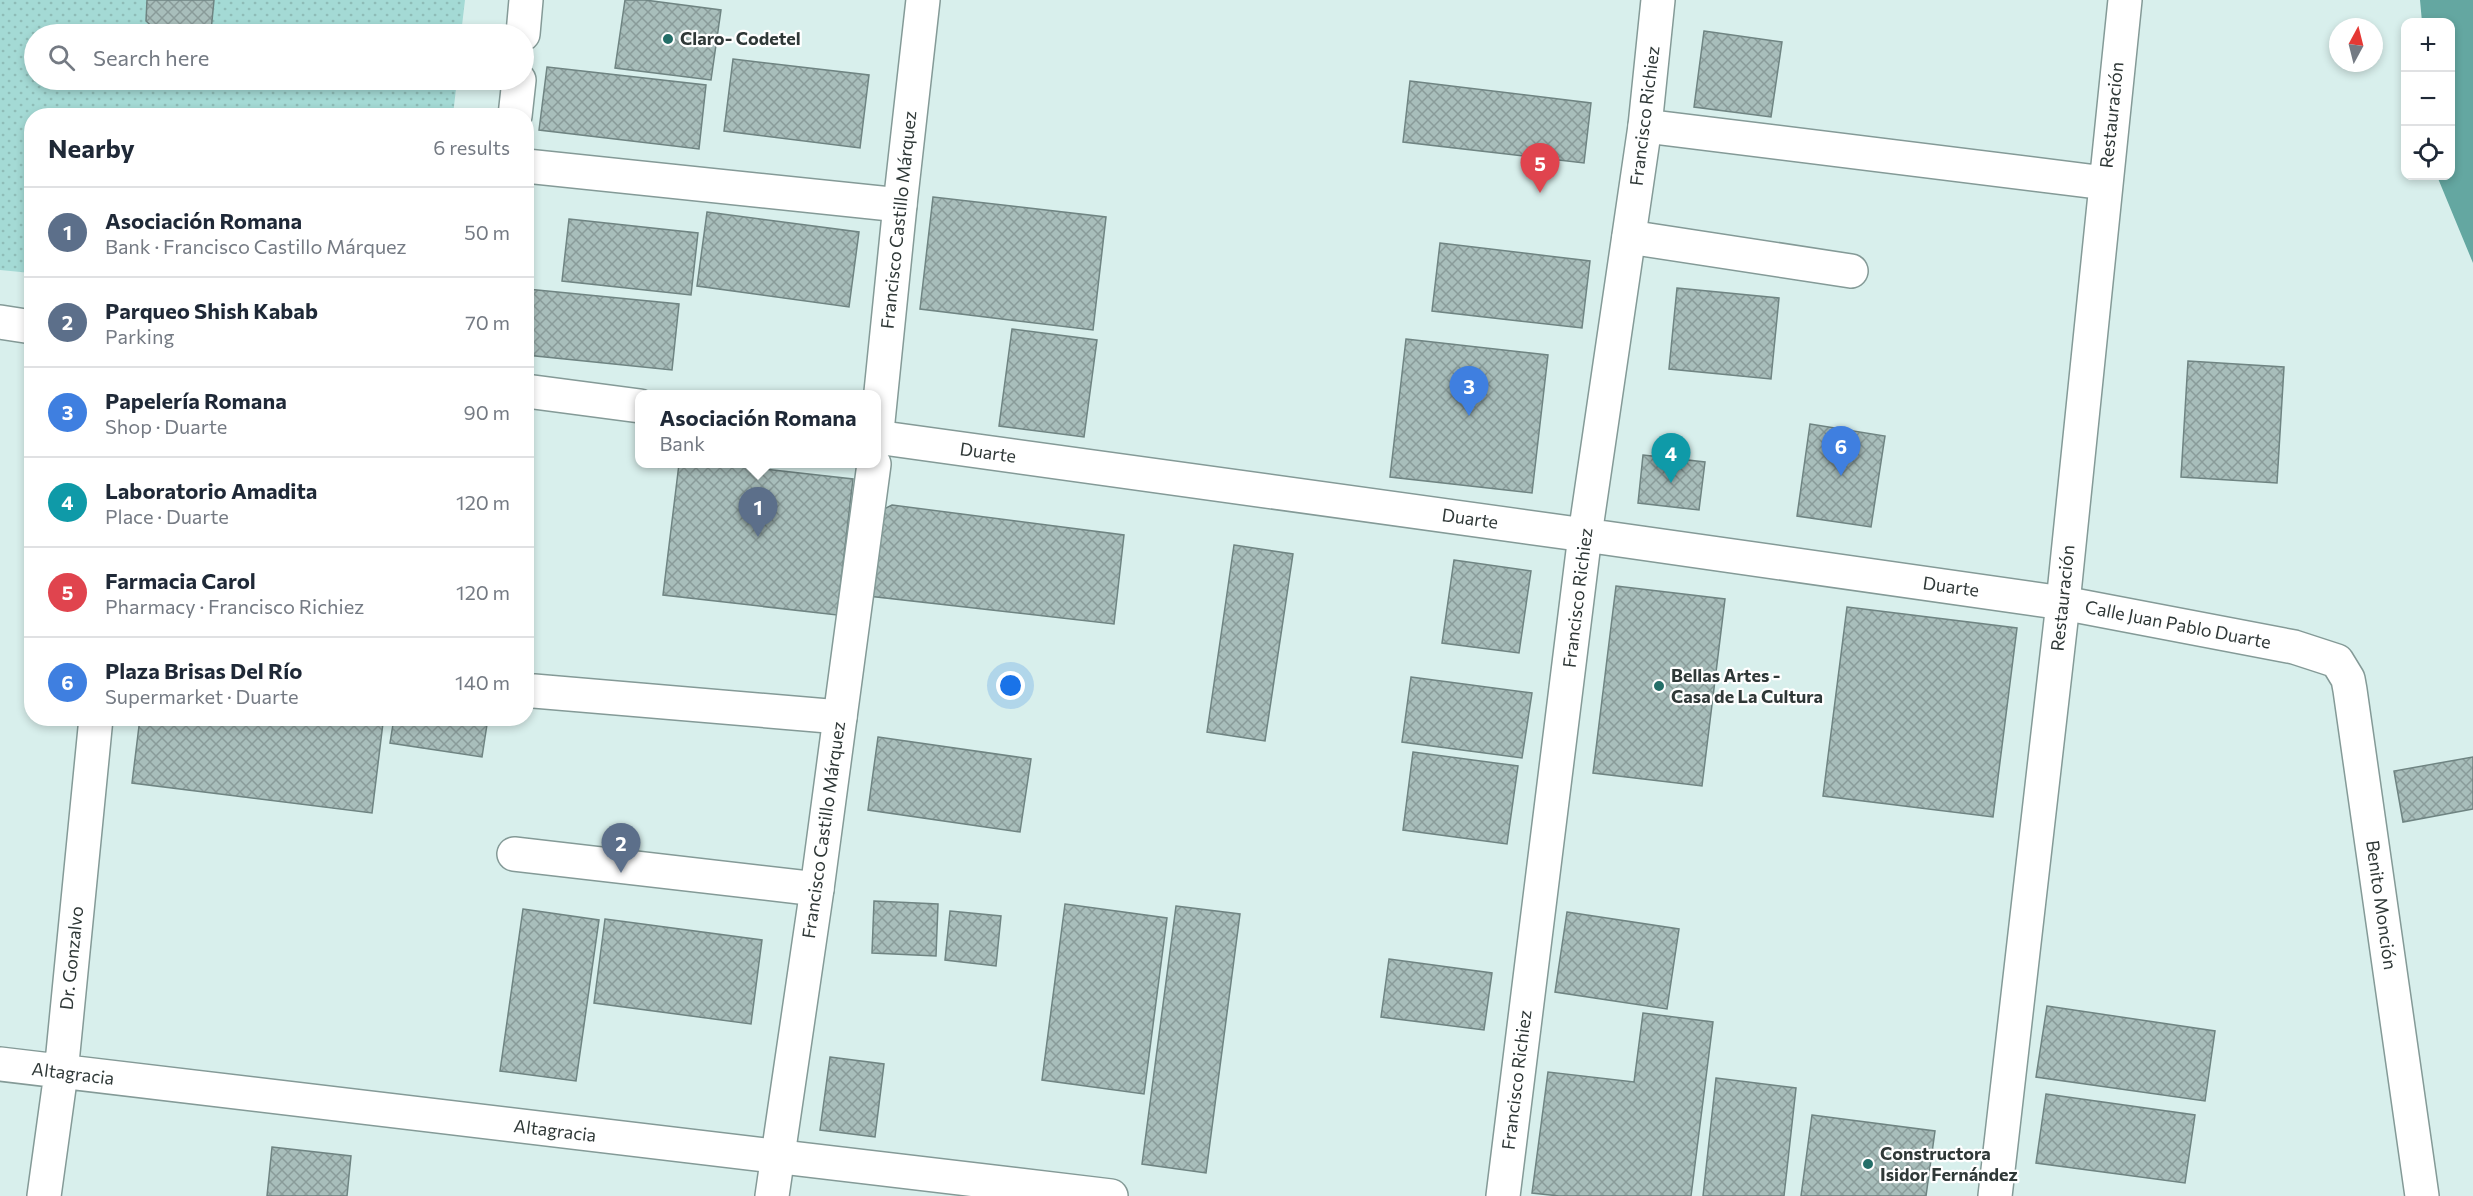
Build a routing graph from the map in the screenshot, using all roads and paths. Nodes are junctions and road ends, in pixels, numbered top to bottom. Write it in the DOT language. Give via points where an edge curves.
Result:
graph roads {
  1 [pos="526,0"];
  2 [pos="923,0"];
  3 [pos="1658,0"];
  4 [pos="2125,0"];
  5 [pos="524,24"];
  6 [pos="518,90"];
  7 [pos="516,108"];
  8 [pos="1645,126"];
  9 [pos="534,167"];
  10 [pos="2104,183"];
  11 [pos="900,205"];
  12 [pos="1629,237"];
  13 [pos="1851,271"];
  14 [pos="0,322"];
  15 [pos="24,326"];
  16 [pos="534,392"];
  17 [pos="881,398"];
  18 [pos="635,405"];
  19 [pos="881,440"];
  20 [pos="873,468"];
  21 [pos="1586,535"];
  22 [pos="2062,603"];
  23 [pos="2294,647"];
  24 [pos="534,691"];
  25 [pos="840,717"];
  26 [pos="95,726"];
  27 [pos="514,854"];
  28 [pos="817,889"];
  29 [pos="0,1064"];
  30 [pos="61,1073"];
  31 [pos="776,1156"];
  32 [pos="44,1196"];
  33 [pos="772,1196"];
  34 [pos="1111,1196"];
  35 [pos="1503,1196"];
  36 [pos="1995,1196"];
  37 [pos="2422,1196"];
  1 -- 5 [label="street"];
  2 -- 11 [label="street, Francisco Castillo Márquez"];
  3 -- 8 [label="street, Francisco Richiez"];
  4 -- 10 [label="street, Restauración"];
  6 -- 7 [label="street"];
  8 -- 10 [label="street"];
  8 -- 12 [label="street, Francisco Richiez"];
  9 -- 11 [label="street"];
  10 -- 22 [label="street, Restauración"];
  11 -- 17 [label="street, Francisco Castillo Márquez"];
  12 -- 13 [label="street"];
  12 -- 21 [label="street, Francisco Richiez"];
  14 -- 15 [label="street"];
  16 -- 18 [label="street"];
  19 -- 21 [label="street, Duarte"];
  20 -- 25 [label="street, Francisco Castillo Márquez"];
  21 -- 22 [label="street, Duarte"];
  21 -- 35 [label="street, Francisco Richiez"];
  22 -- 23 [label="street, Calle Juan Pablo Duarte"];
  22 -- 36 [label="street, Restauración"];
  23 -- 37 [label="street, Benito Monción" via="2337,661 2348,679"];
  24 -- 25 [label="street"];
  25 -- 28 [label="street, Francisco Castillo Márquez"];
  26 -- 30 [label="street, Dr. Gonzalvo"];
  27 -- 28 [label="street"];
  28 -- 31 [label="street, Francisco Castillo Márquez"];
  29 -- 30 [label="street, Altagracia"];
  30 -- 31 [label="street, Altagracia"];
  30 -- 32 [label="street, Dr. Gonzalvo"];
  31 -- 33 [label="street, Francisco Castillo Márquez"];
  31 -- 34 [label="street, Altagracia"];
}
